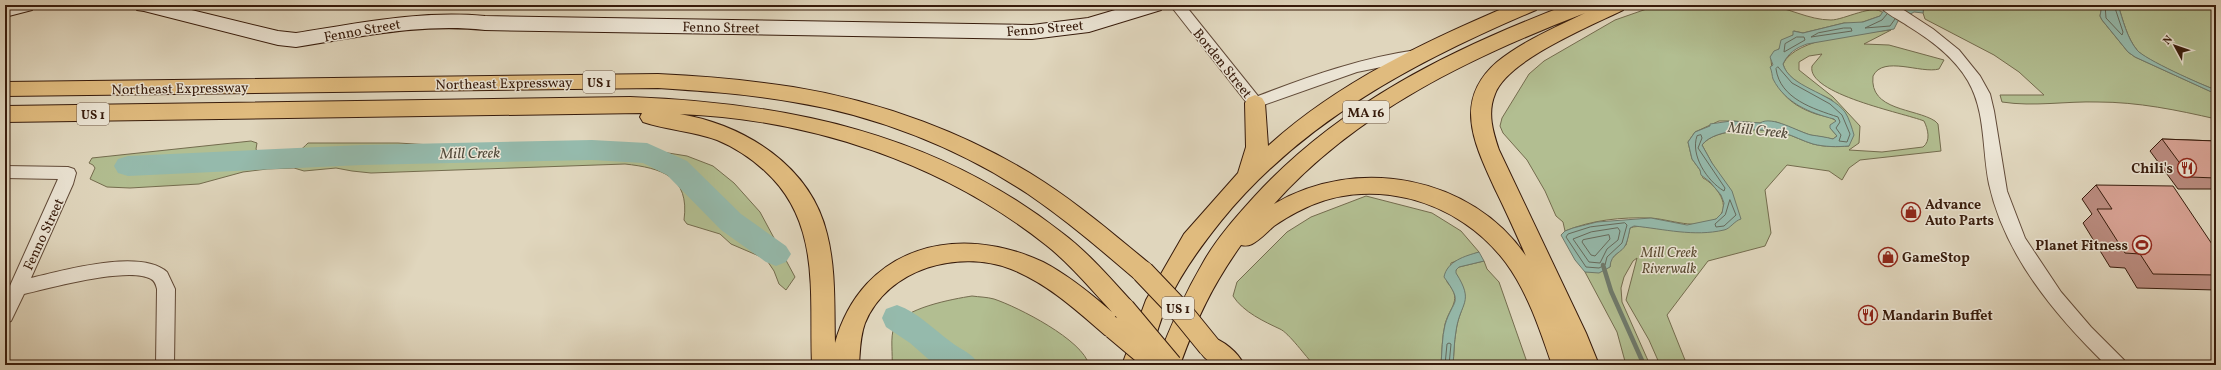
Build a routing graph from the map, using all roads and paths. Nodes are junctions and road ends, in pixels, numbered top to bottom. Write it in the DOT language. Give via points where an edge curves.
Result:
graph roads {
  1 [pos="25,5"];
  2 [pos="144,5"];
  3 [pos="1154,5"];
  4 [pos="1177,5"];
  5 [pos="1529,5"];
  6 [pos="1586,5"];
  7 [pos="1616,5"];
  8 [pos="1886,5"];
  9 [pos="5,10"];
  10 [pos="1416,55"];
  11 [pos="5,89"];
  12 [pos="1255,102"];
  13 [pos="584,106"];
  14 [pos="5,114"];
  15 [pos="5,172"];
  16 [pos="1247,178"];
  17 [pos="18,288"];
  18 [pos="1198,288"];
  19 [pos="5,316"];
  20 [pos="1119,318"];
  21 [pos="1216,356"];
  22 [pos="1140,364"];
  23 [pos="165,365"];
  24 [pos="824,365"];
  25 [pos="848,365"];
  26 [pos="1168,365"];
  27 [pos="1171,365"];
  28 [pos="1232,365"];
  29 [pos="1564,365"];
  30 [pos="1587,365"];
  31 [pos="2118,365"];
  1 -- 9 [label="street"];
  2 -- 3 [label="street, Fenno Street" via="286,40 310,40 405,22 443,20 486,23 1032,32 1089,25"];
  4 -- 12 [label="street, Borden Street"];
  5 -- 10 [label="highway, MA 16" via="1465,31"];
  6 -- 18 [label="highway, MA 16" via="1516,32 1456,60 1397,92 1360,116 1307,158 1256,208 1224,246"];
  7 -- 30 [label="highway" via="1542,43 1503,67 1486,88 1480,114 1481,131 1488,150"];
  8 -- 31 [label="street" via="1949,49 1979,88 1988,120 1999,190 2020,244 2062,307"];
  10 -- 12 [label="street" via="1380,60"];
  10 -- 16 [label="highway, MA 16" via="1371,81 1323,114 1281,146"];
  11 -- 21 [label="highway, Northeast Expressway / US 1, bridge" via="658,81 714,83 792,93 843,104 942,137 988,159 1078,216 1143,272 1183,314"];
  12 -- 16 [label="highway" via="1257,147"];
  13 -- 14 [label="highway, Northeast Expressway / US 1"];
  13 -- 20 [label="highway, Northeast Expressway / US 1" via="684,106 736,110 812,124 886,146 955,176 1032,223 1068,252"];
  13 -- 24 [label="highway" via="682,122 716,131 752,148 784,175 805,204 817,233 821,266"];
  15 -- 17 [label="street, Fenno Street" via="68,173"];
  16 -- 22 [label="highway, MA 16" via="1214,212 1176,266 1152,312"];
  17 -- 19 [label="street, Fenno Street"];
  17 -- 23 [label="street" via="112,270 132,268 154,272 164,282 166,294"];
  18 -- 26 [label="highway, MA 16"];
  18 -- 29 [label="highway" via="1243,238 1289,205 1323,191 1359,184 1400,187 1419,191 1456,206 1489,228 1504,243 1534,292"];
  20 -- 22 [label="highway, bridge"];
  20 -- 25 [label="highway" via="1050,277 1008,259 983,253 932,256 885,279 872,292 852,323 848,339"];
  20 -- 27 [label="highway, Northeast Expressway / US 1, bridge"];
  21 -- 28 [label="highway, Northeast Expressway"];
}
